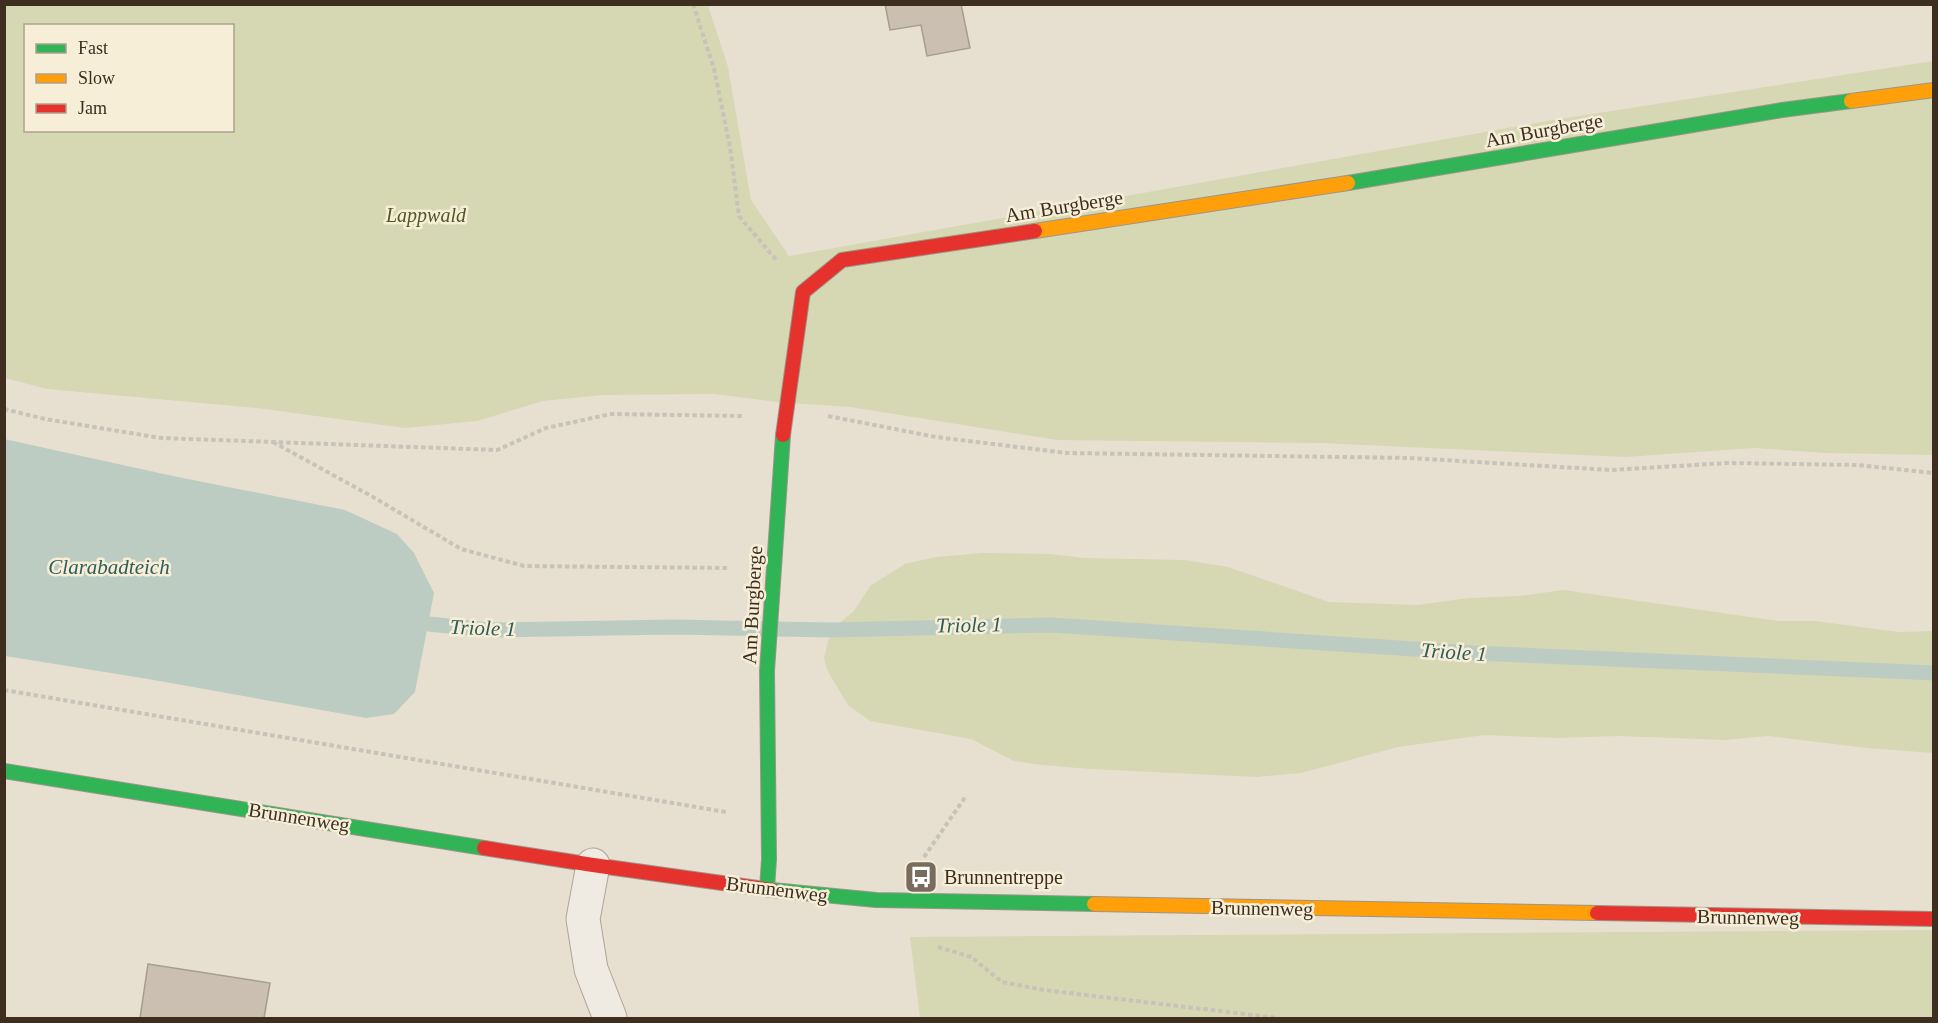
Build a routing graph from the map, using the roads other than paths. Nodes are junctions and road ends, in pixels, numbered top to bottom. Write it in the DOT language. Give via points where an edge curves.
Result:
graph roads {
  1 [pos="1934,90"];
  2 [pos="4,771"];
  3 [pos="593,865"];
  4 [pos="767,888"];
  5 [pos="1934,919"];
  6 [pos="610,1018"];
  1 -- 4 [label="main road, Am Burgberge" via="1782,110 1391,176 842,260 803,292 784,416 767,671"];
  2 -- 3 [label="main road, Brunnenweg"];
  3 -- 4 [label="main road, Brunnenweg"];
  3 -- 6 [label="street" via="584,919 591,969"];
  4 -- 5 [label="main road, Brunnenweg" via="912,902"];
}
